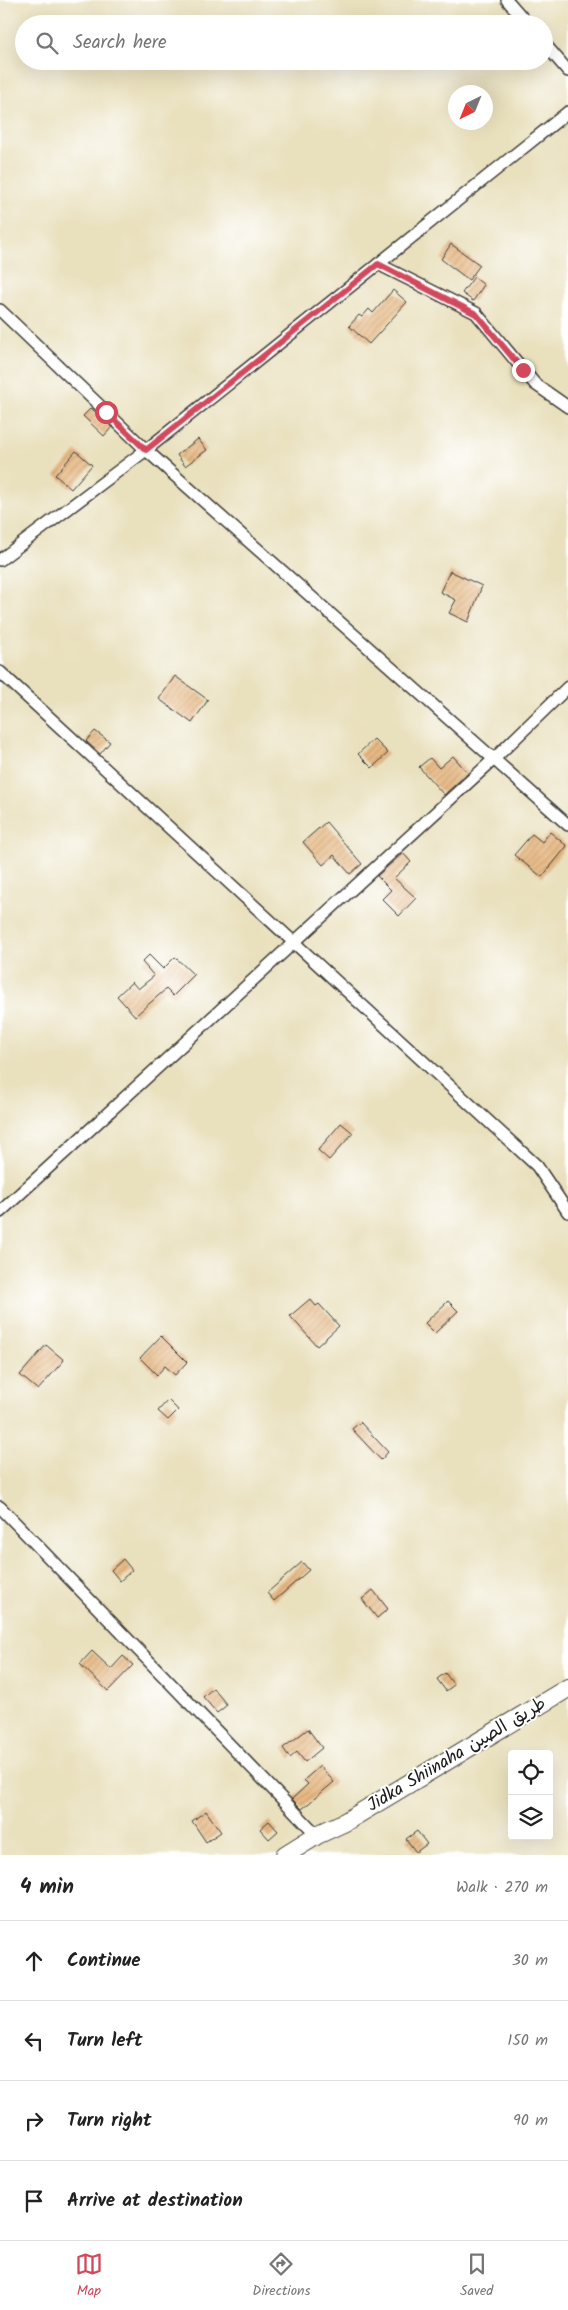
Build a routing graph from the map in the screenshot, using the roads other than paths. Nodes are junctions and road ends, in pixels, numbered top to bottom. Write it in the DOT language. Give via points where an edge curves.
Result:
graph roads {
  1 [pos="507,0"];
  2 [pos="520,15"];
  3 [pos="553,54"];
  4 [pos="568,71"];
  5 [pos="568,112"];
  6 [pos="378,264"];
  7 [pos="0,310"];
  8 [pos="568,407"];
  9 [pos="146,450"];
  10 [pos="0,560"];
  11 [pos="0,672"];
  12 [pos="568,687"];
  13 [pos="494,759"];
  14 [pos="568,825"];
  15 [pos="294,942"];
  16 [pos="0,1212"];
  17 [pos="568,1212"];
  18 [pos="0,1507"];
  19 [pos="568,1688"];
  20 [pos="317,1835"];
  21 [pos="285,1855"];
  1 -- 2 [label="street"];
  3 -- 4 [label="street"];
  5 -- 6 [label="street"];
  6 -- 8 [label="street" via="476,314 535,384"];
  6 -- 9 [label="street"];
  7 -- 9 [label="street"];
  9 -- 10 [label="street"];
  9 -- 13 [label="street"];
  11 -- 15 [label="street"];
  12 -- 13 [label="street"];
  13 -- 14 [label="street"];
  13 -- 15 [label="street"];
  15 -- 16 [label="street"];
  15 -- 17 [label="street" via="537,1166"];
  18 -- 20 [label="street"];
  19 -- 20 [label="main road, Jidka Shiinaha طريق الصين" via="345,1822"];
  20 -- 21 [label="main road, Jidka Shiinaha طريق الصين"];
}
